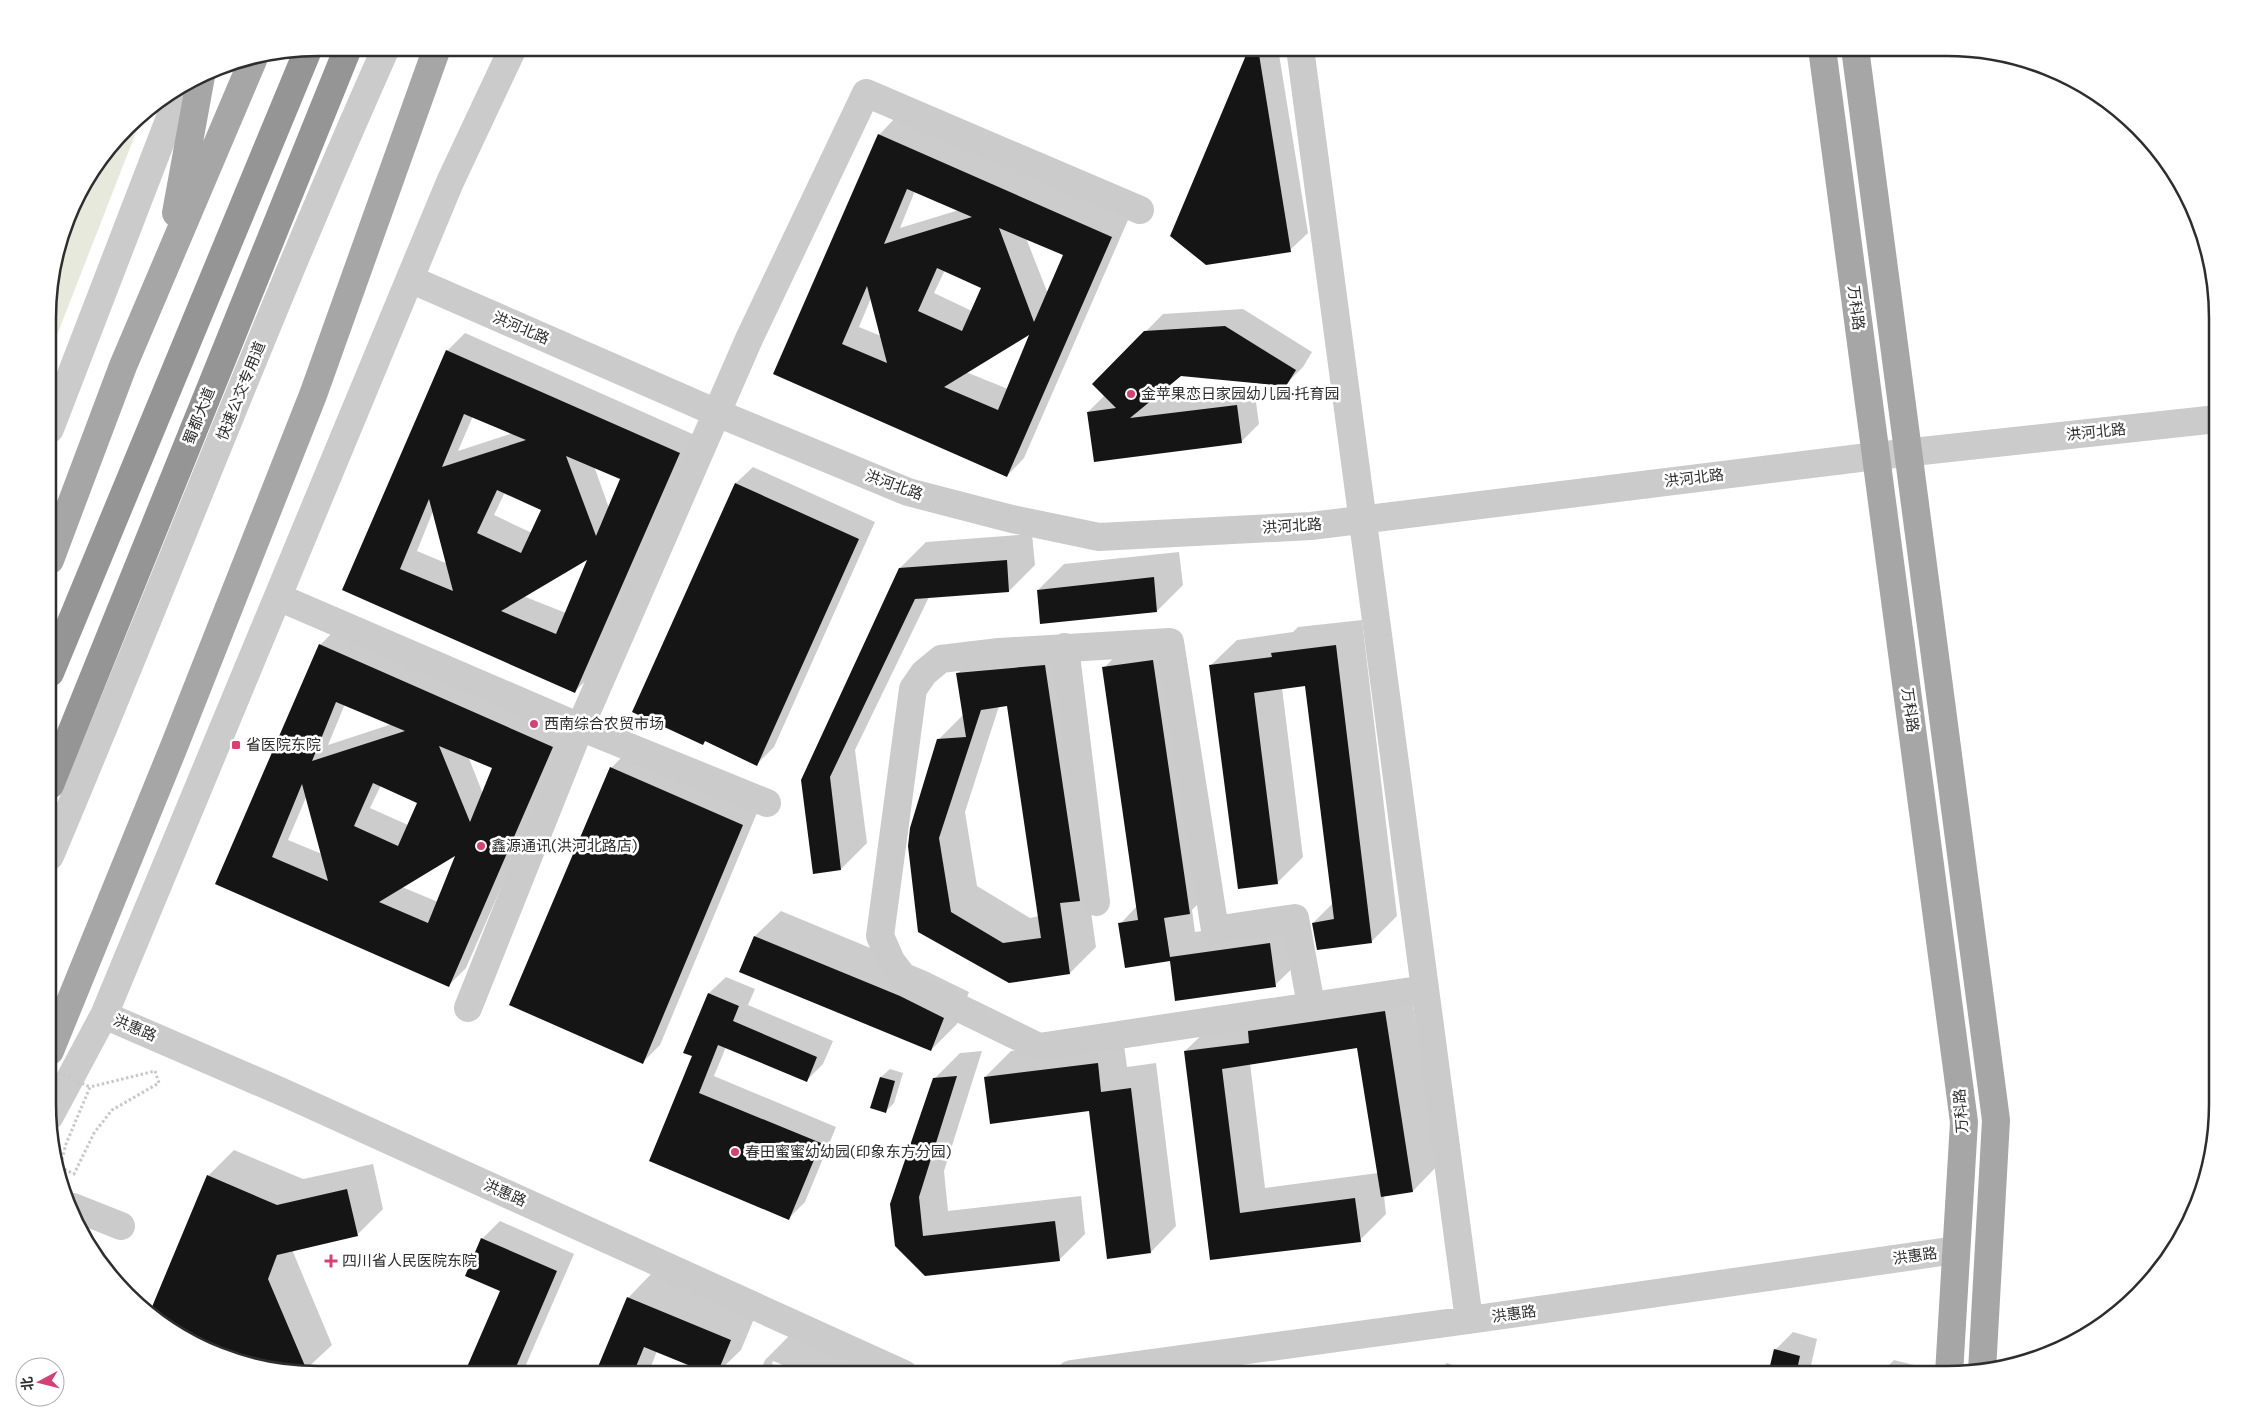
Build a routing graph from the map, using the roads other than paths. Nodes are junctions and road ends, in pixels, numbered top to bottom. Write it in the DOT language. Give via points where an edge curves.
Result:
graph roads {
  1 [pos="345,56"];
  2 [pos="355,56"];
  3 [pos="382,56"];
  4 [pos="434,56"];
  5 [pos="508,56"];
  6 [pos="1301,56"];
  7 [pos="1823,56"];
  8 [pos="1856,56"];
  9 [pos="305,57"];
  10 [pos="251,65"];
  11 [pos="199,84"];
  12 [pos="178,97"];
  13 [pos="1140,210"];
  14 [pos="166,265"];
  15 [pos="410,280"];
  16 [pos="56,412"];
  17 [pos="717,412"];
  18 [pos="2209,420"];
  19 [pos="1908,452"];
  20 [pos="1876,456"];
  21 [pos="1362,519"];
  22 [pos="56,544"];
  23 [pos="278,596"];
  24 [pos="1065,647"];
  25 [pos="56,659"];
  26 [pos="580,727"];
  27 [pos="100,737"];
  28 [pos="56,770"];
  29 [pos="767,803"];
  30 [pos="56,842"];
  31 [pos="1096,902"];
  32 [pos="1425,989"];
  33 [pos="1311,1005"];
  34 [pos="468,1008"];
  35 [pos="104,1015"];
  36 [pos="56,1036"];
  37 [pos="56,1105"];
  38 [pos="72,1194"];
  39 [pos="121,1226"];
  40 [pos="1956,1250"];
  41 [pos="1469,1320"];
  42 [pos="1215,1364"];
  43 [pos="1982,1364"];
  44 [pos="886,1366"];
  45 [pos="1186,1366"];
  46 [pos="1949,1366"];
  1 -- 28 [label="highway, 蜀都大道"];
  2 -- 27 [label="street, 快速公交专用道" via="127,606"];
  3 -- 27 [label="street, 快速公交专用道" via="323,188"];
  4 -- 36 [label="main road" via="313,395"];
  5 -- 15 [label="street" via="450,182"];
  6 -- 21 [label="street"];
  7 -- 20 [label="main road, 万科路"];
  8 -- 19 [label="main road"];
  9 -- 25 [label="highway"];
  10 -- 14 [label="main road"];
  11 -- 14 [label="main road"];
  12 -- 16 [label="street"];
  13 -- 17 [label="street" via="866,93"];
  14 -- 22 [label="main road" via="123,366"];
  15 -- 17 [label="street, 洪河北路"];
  15 -- 23 [label="street"];
  17 -- 21 [label="street, 洪河北路" via="908,492 1099,537 1311,526"];
  17 -- 26 [label="street"];
  18 -- 19 [label="street, 洪河北路"];
  19 -- 20 [label="street, 洪河北路"];
  19 -- 43 [label="main road" via="1996,1120"];
  20 -- 21 [label="street, 洪河北路"];
  20 -- 40 [label="main road, 万科路" via="1964,1122"];
  21 -- 32 [label="street"];
  23 -- 26 [label="street"];
  23 -- 35 [label="street"];
  24 -- 31 [label="street"];
  24 -- 33 [label="street" via="1170,642 1215,930 1296,918"];
  24 -- 33 [label="street" via="940,659 924,673 913,689 880,936 891,961 908,983 1039,1047"];
  26 -- 29 [label="street"];
  26 -- 34 [label="street"];
  27 -- 30 [label="street, 快速公交专用道"];
  32 -- 33 [label="street"];
  32 -- 41 [label="street"];
  35 -- 37 [label="street"];
  35 -- 44 [label="street, 洪惠路" via="289,1094"];
  38 -- 39 [label="street"];
  40 -- 41 [label="street, 洪惠路"];
  40 -- 46 [label="main road, 万科路"];
  41 -- 42 [label="street, 洪惠路"];
  42 -- 45 [label="street, 洪惠路"];
}
